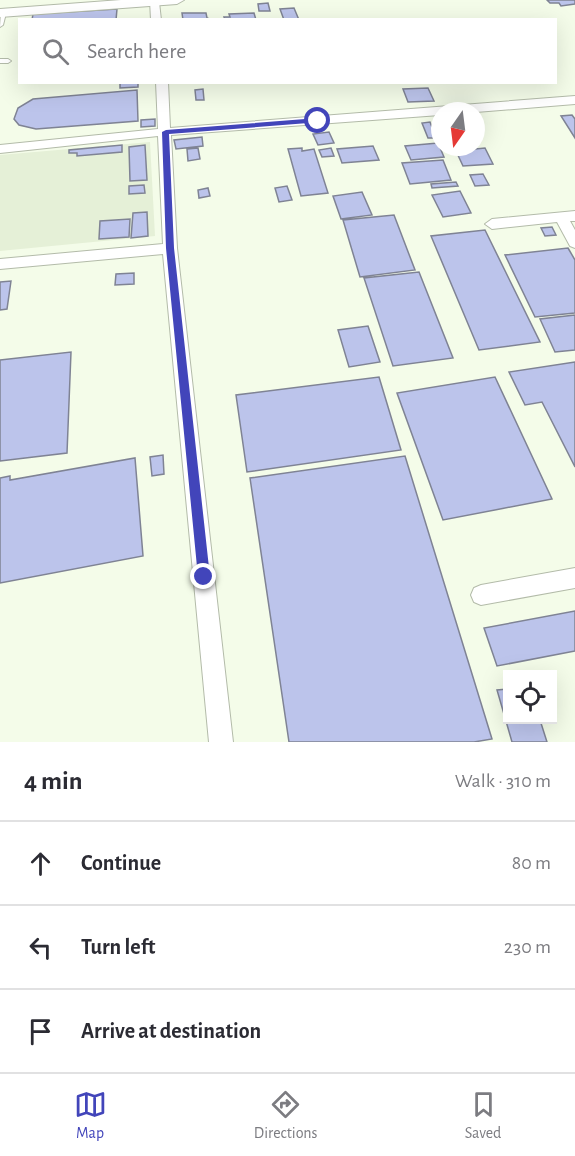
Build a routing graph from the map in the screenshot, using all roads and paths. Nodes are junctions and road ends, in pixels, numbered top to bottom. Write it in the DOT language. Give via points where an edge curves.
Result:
graph roads {
  1 [pos="177,0"];
  2 [pos="112,2"];
  3 [pos="154,2"];
  4 [pos="1,17"];
  5 [pos="156,18"];
  6 [pos="0,61"];
  7 [pos="8,61"];
  8 [pos="162,84"];
  9 [pos="575,100"];
  10 [pos="485,107"];
  11 [pos="431,112"];
  12 [pos="166,132"];
  13 [pos="0,148"];
  14 [pos="568,217"];
  15 [pos="492,224"];
  16 [pos="575,243"];
  17 [pos="170,248"];
  18 [pos="0,264"];
  19 [pos="575,578"];
  20 [pos="481,595"];
  21 [pos="221,742"];
  1 -- 3 [label="street"];
  2 -- 3 [label="street"];
  2 -- 4 [label="street"];
  3 -- 5 [label="street"];
  6 -- 7 [label="lane"];
  8 -- 12 [label="street"];
  9 -- 10 [label="street"];
  11 -- 12 [label="street"];
  12 -- 13 [label="street"];
  12 -- 17 [label="street"];
  14 -- 15 [label="street"];
  14 -- 16 [label="street"];
  17 -- 18 [label="street"];
  17 -- 21 [label="street"];
  19 -- 20 [label="street"];
}
